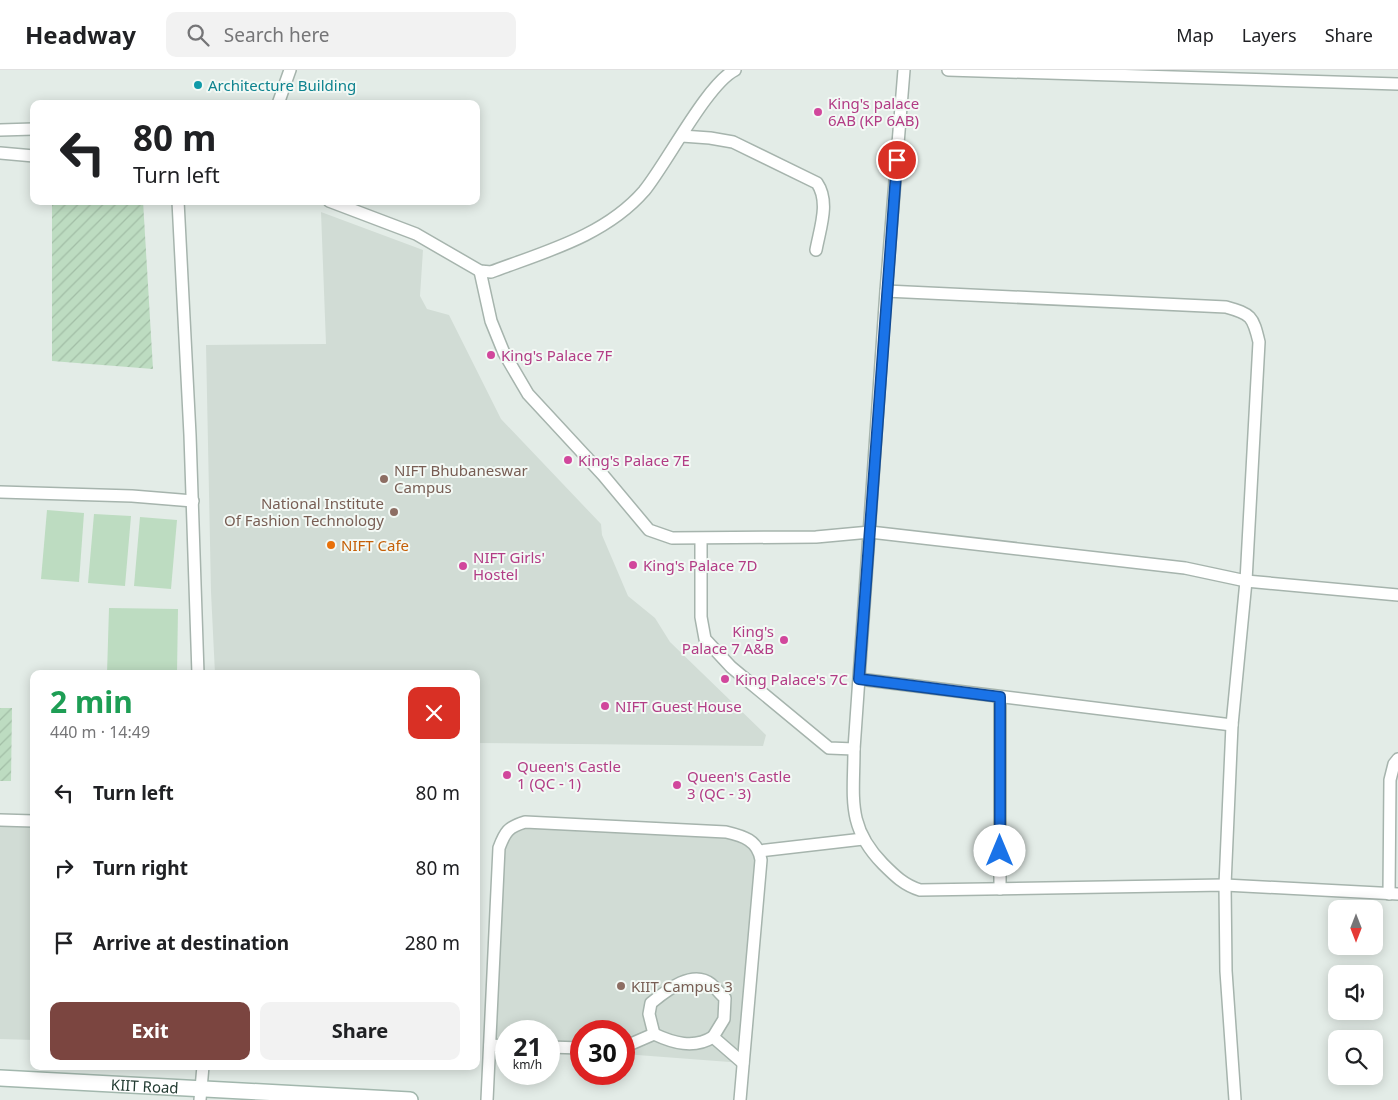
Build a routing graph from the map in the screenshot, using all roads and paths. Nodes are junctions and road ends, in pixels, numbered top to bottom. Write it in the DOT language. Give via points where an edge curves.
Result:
graph roads {
  1 [pos="290,70"];
  2 [pos="735,70"];
  3 [pos="904,70"];
  4 [pos="948,70"];
  5 [pos="1398,84"];
  6 [pos="279,100"];
  7 [pos="30,128"];
  8 [pos="0,130"];
  9 [pos="682,136"];
  10 [pos="0,153"];
  11 [pos="30,156"];
  12 [pos="178,205"];
  13 [pos="340,205"];
  14 [pos="816,250"];
  15 [pos="480,271"];
  16 [pos="886,291"];
  17 [pos="0,492"];
  18 [pos="193,501"];
  19 [pos="870,532"];
  20 [pos="701,539"];
  21 [pos="1246,581"];
  22 [pos="1398,595"];
  23 [pos="198,670"];
  24 [pos="859,679"];
  25 [pos="1000,697"];
  26 [pos="1232,725"];
  27 [pos="854,749"];
  28 [pos="1398,758"];
  29 [pos="0,820"];
  30 [pos="30,821"];
  31 [pos="863,839"];
  32 [pos="759,851"];
  33 [pos="1225,885"];
  34 [pos="1000,889"];
  35 [pos="1393,894"];
  36 [pos="654,1034"];
  37 [pos="713,1037"];
  38 [pos="635,1042"];
  39 [pos="490,1045"];
  40 [pos="495,1045"];
  41 [pos="743,1062"];
  42 [pos="203,1070"];
  43 [pos="0,1078"];
  44 [pos="200,1094"];
  45 [pos="410,1100"];
  46 [pos="487,1100"];
  47 [pos="740,1100"];
  48 [pos="1235,1100"];
  1 -- 6 [label="street"];
  2 -- 9 [label="street" via="718,84"];
  3 -- 16 [label="street"];
  4 -- 5 [label="street"];
  7 -- 8 [label="street"];
  9 -- 14 [label="street" via="733,142 817,183 823,192 824,202"];
  9 -- 15 [label="street" via="643,192 610,222 490,272"];
  10 -- 11 [label="street"];
  12 -- 18 [label="street"];
  13 -- 15 [label="street" via="416,234"];
  15 -- 20 [label="street" via="491,321 504,353 528,394 649,530 672,538"];
  16 -- 19 [label="street"];
  16 -- 21 [label="street" via="1226,307 1246,313 1254,324 1259,342"];
  17 -- 18 [label="street"];
  18 -- 23 [label="street"];
  19 -- 20 [label="street" via="816,537"];
  19 -- 21 [label="street" via="1185,568"];
  19 -- 24 [label="street"];
  20 -- 27 [label="street" via="701,616 705,639 731,666 829,748"];
  21 -- 22 [label="street"];
  21 -- 26 [label="street"];
  24 -- 25 [label="street"];
  24 -- 27 [label="street"];
  25 -- 26 [label="street"];
  25 -- 34 [label="street"];
  26 -- 33 [label="street"];
  27 -- 31 [label="street" via="854,811"];
  28 -- 35 [label="street" via="1390,780"];
  29 -- 30 [label="street"];
  31 -- 32 [label="street"];
  31 -- 34 [label="street" via="904,885 920,890"];
  32 -- 39 [label="street" via="743,836 726,832 525,822 511,826 499,848"];
  32 -- 41 [label="street" via="761,860"];
  33 -- 34 [label="street"];
  33 -- 35 [label="street"];
  33 -- 48 [label="street" via="1226,971"];
  36 -- 37 [label="street" via="682,1044"];
  36 -- 37 [label="street" via="649,1014 652,1002 670,988 692,980 710,983 724,998 724,1019"];
  36 -- 38 [label="street"];
  37 -- 41 [label="street"];
  39 -- 40 [label="street"];
  39 -- 46 [label="street"];
  41 -- 47 [label="street"];
  42 -- 44 [label="street"];
  43 -- 44 [label="main road, KIIT Road"];
  44 -- 45 [label="main road, KIIT Road"];
}
